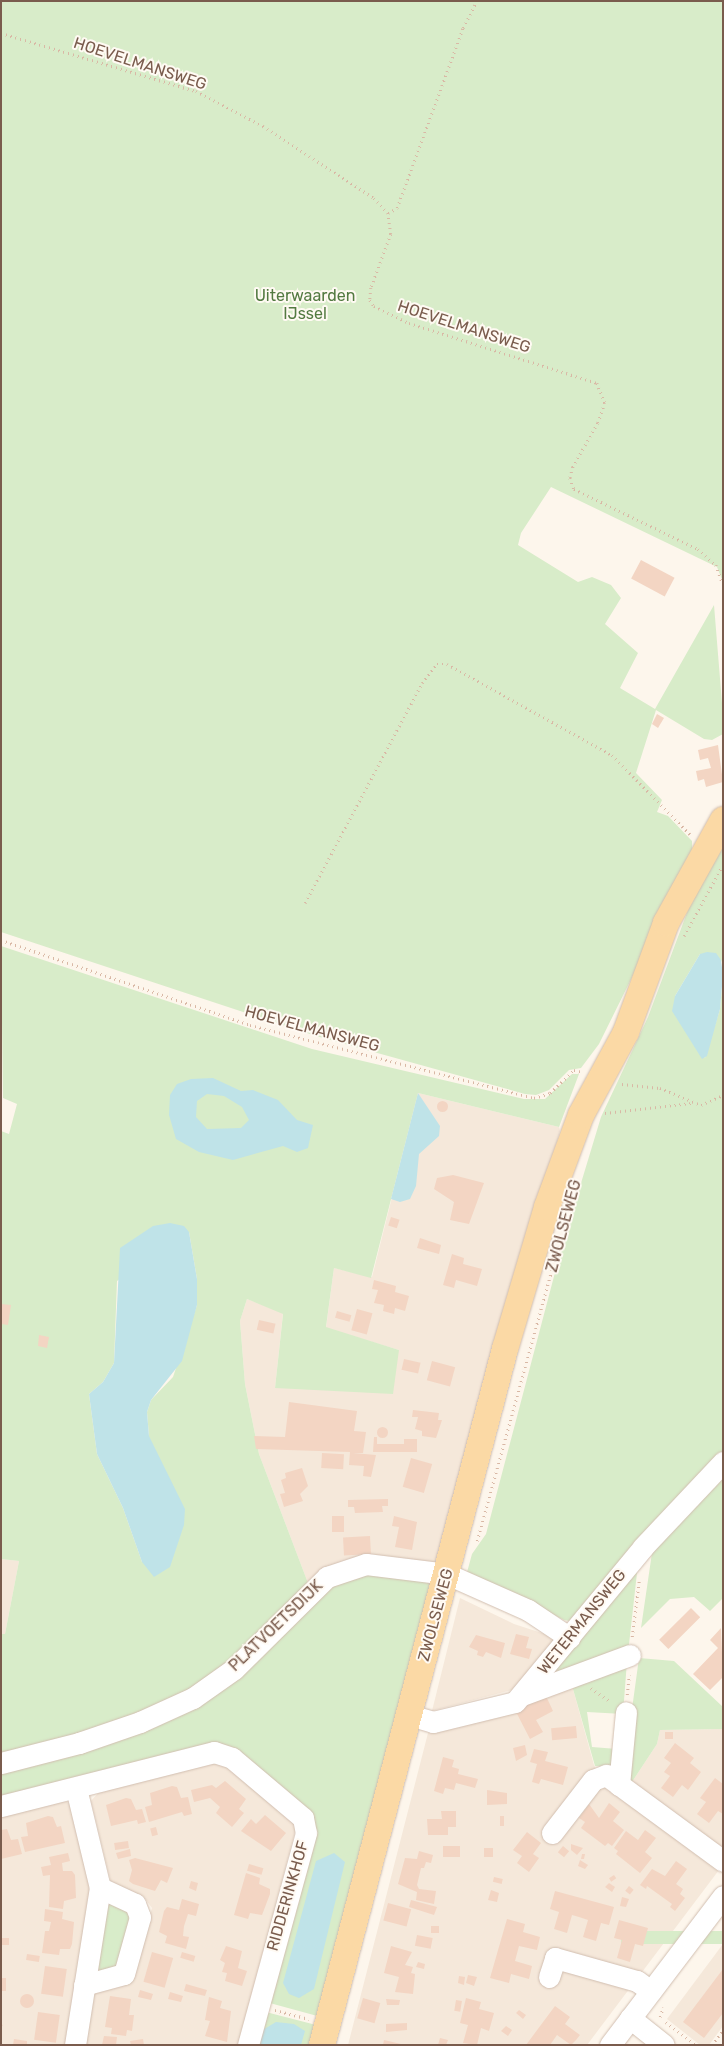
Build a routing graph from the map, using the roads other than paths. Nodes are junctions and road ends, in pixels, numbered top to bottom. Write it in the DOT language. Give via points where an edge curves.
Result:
graph roads {
  1 [pos="723,820"];
  2 [pos="723,1462"];
  3 [pos="447,1574"];
  4 [pos="570,1638"];
  5 [pos="630,1656"];
  6 [pos="522,1695"];
  7 [pos="626,1712"];
  8 [pos="409,1715"];
  9 [pos="1,1764"];
  10 [pos="619,1785"];
  11 [pos="76,1788"];
  12 [pos="1,1806"];
  13 [pos="552,1833"];
  14 [pos="723,1861"];
  15 [pos="100,1888"];
  16 [pos="723,1896"];
  17 [pos="549,1977"];
  18 [pos="84,1985"];
  19 [pos="650,1991"];
  20 [pos="630,2018"];
  21 [pos="328,2038"];
  22 [pos="75,2045"];
  23 [pos="248,2045"];
  24 [pos="610,2045"];
  25 [pos="664,2045"];
  1 -- 3 [label="main road, ZWOLSEWEG" via="614,1028 598,1079 563,1133 547,1207 505,1349"];
  2 -- 4 [label="street, WETERMANSWEG" via="643,1547"];
  3 -- 4 [label="street, PLATVOETSDIJK" via="528,1610"];
  3 -- 8 [label="main road, ZWOLSEWEG"];
  3 -- 9 [label="street, PLATVOETSDIJK" via="366,1564 327,1577 234,1669 194,1698 140,1722 79,1743"];
  4 -- 6 [label="street, WETERMANSWEG"];
  5 -- 6 [label="street"];
  6 -- 8 [label="street, WETERMANSWEG" via="515,1702 433,1722"];
  7 -- 10 [label="street"];
  8 -- 21 [label="main road, ZWOLSEWEG"];
  10 -- 13 [label="street" via="606,1775 593,1780"];
  10 -- 14 [label="street"];
  11 -- 12 [label="street, RIDDERINKHOF"];
  11 -- 15 [label="street"];
  11 -- 23 [label="street, RIDDERINKHOF" via="214,1752 232,1758 303,1818 306,1833"];
  15 -- 18 [label="street"];
  15 -- 18 [label="street" via="135,1904 140,1917 124,1974"];
  16 -- 19 [label="street"];
  17 -- 19 [label="street" via="555,1958 637,1981"];
  18 -- 22 [label="street"];
  19 -- 20 [label="street"];
  20 -- 24 [label="street"];
  20 -- 25 [label="street"];
}
